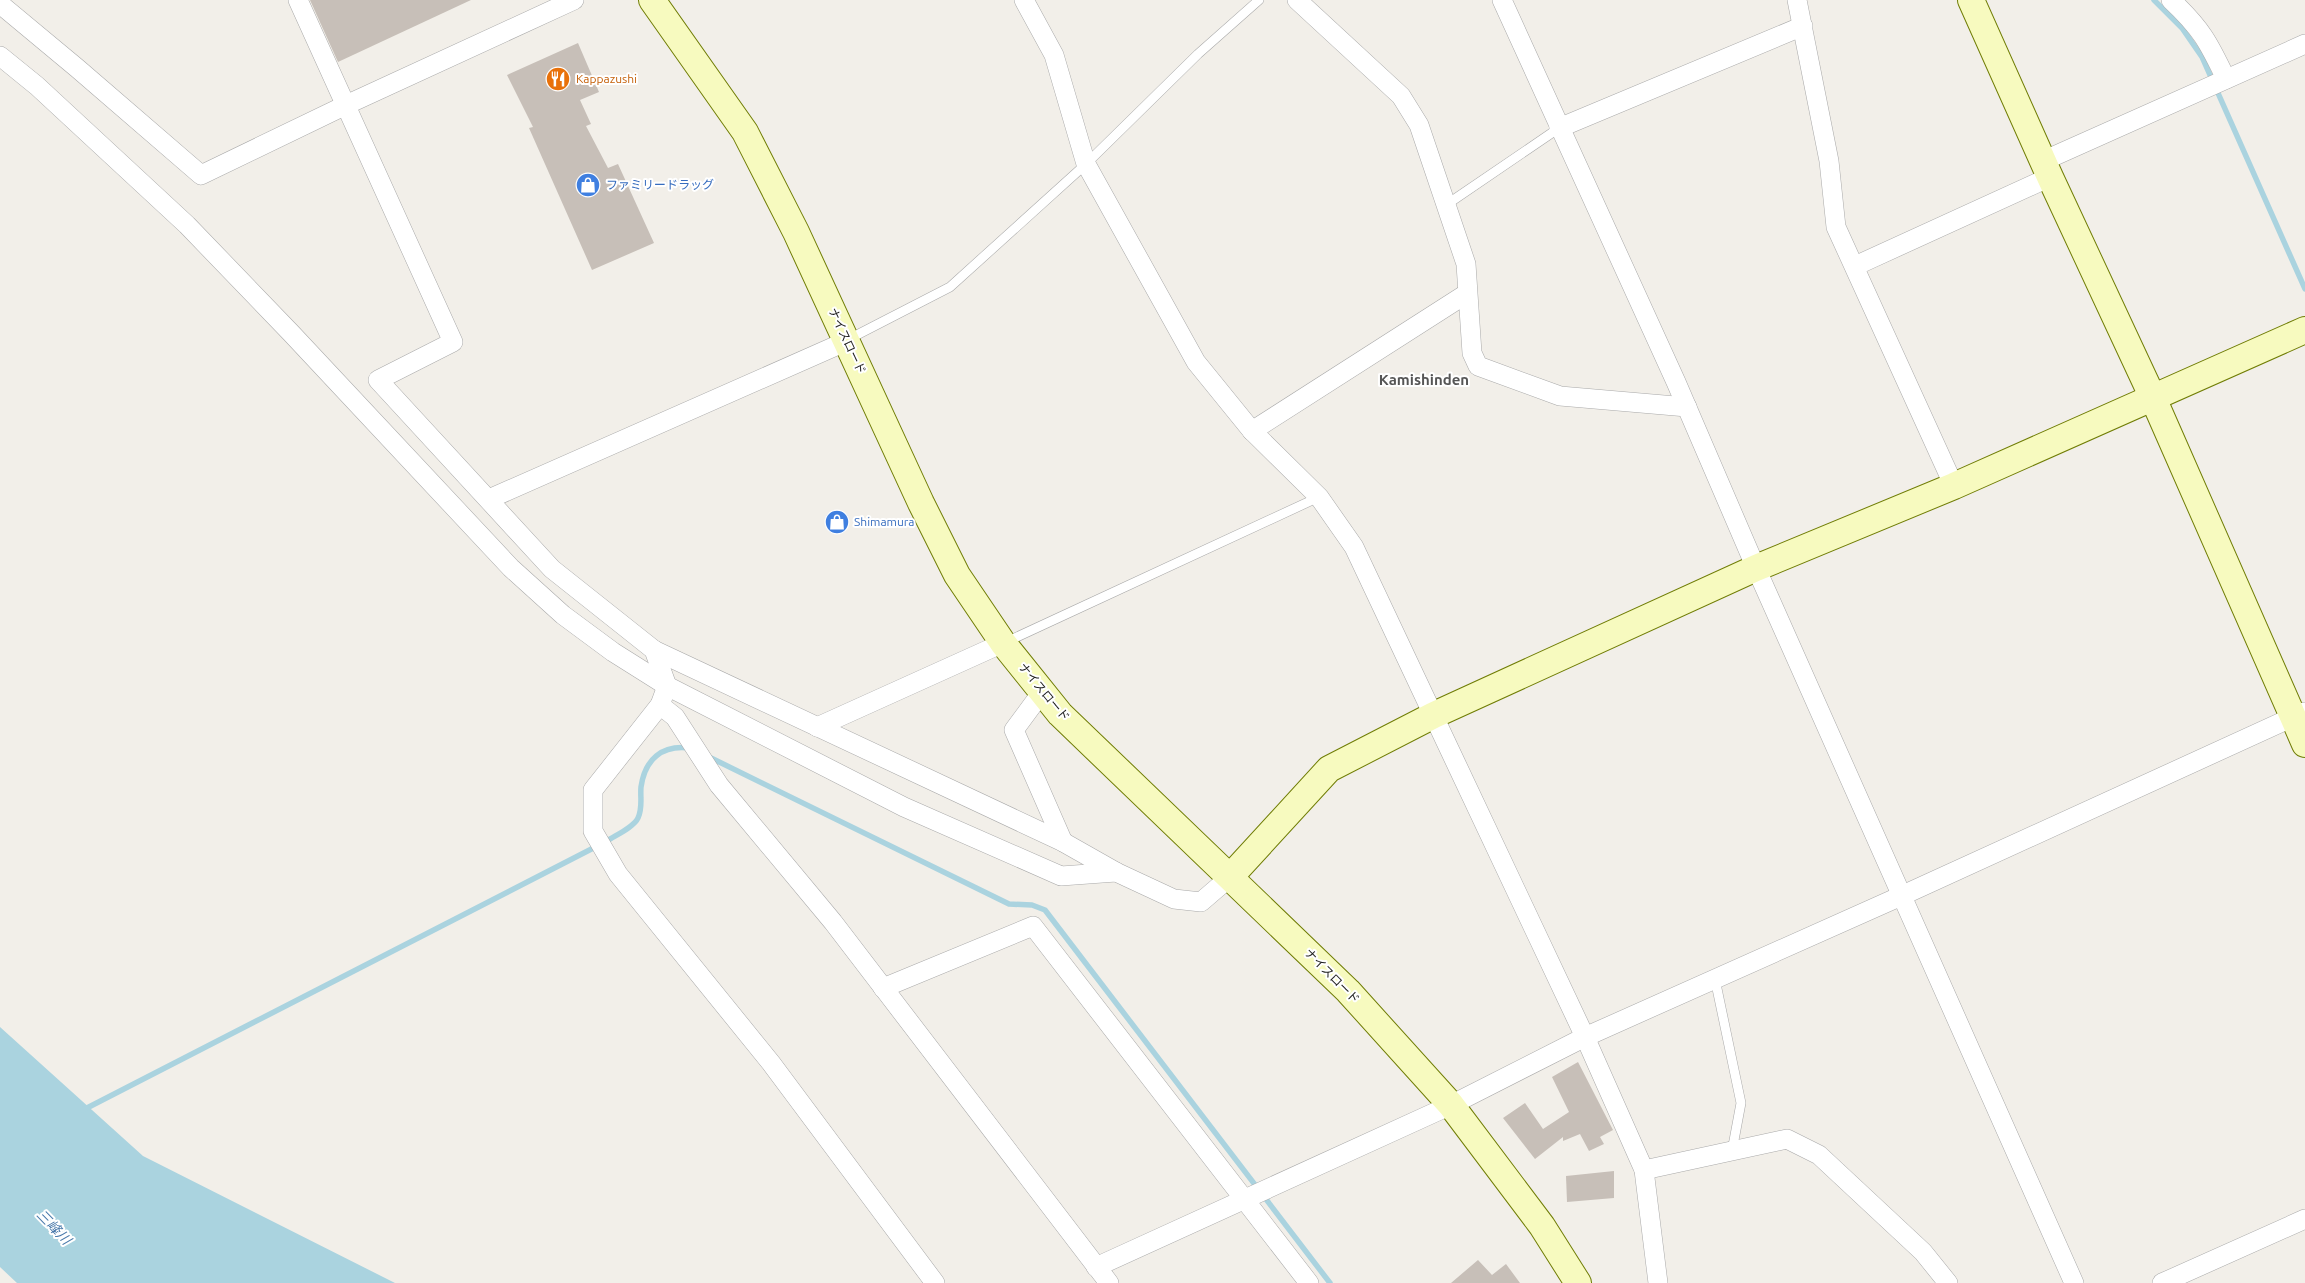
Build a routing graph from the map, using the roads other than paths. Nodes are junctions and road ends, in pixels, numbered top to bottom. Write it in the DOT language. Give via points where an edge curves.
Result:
graph roads {
  1 [pos="298,0"];
  2 [pos="574,0"];
  3 [pos="652,0"];
  4 [pos="1024,0"];
  5 [pos="1259,0"];
  6 [pos="1297,0"];
  7 [pos="1502,0"];
  8 [pos="1796,0"];
  9 [pos="1971,0"];
  10 [pos="2171,0"];
  11 [pos="0,4"];
  12 [pos="1803,26"];
  13 [pos="2305,44"];
  14 [pos="0,56"];
  15 [pos="2218,83"];
  16 [pos="346,105"];
  17 [pos="1559,128"];
  18 [pos="1086,164"];
  19 [pos="2046,169"];
  20 [pos="1446,205"];
  21 [pos="1856,266"];
  22 [pos="1466,294"];
  23 [pos="2305,330"];
  24 [pos="847,340"];
  25 [pos="2153,398"];
  26 [pos="1687,406"];
  27 [pos="1252,431"];
  28 [pos="1954,486"];
  29 [pos="1319,497"];
  30 [pos="489,499"];
  31 [pos="1756,568"];
  32 [pos="1003,643"];
  33 [pos="654,650"];
  34 [pos="667,686"];
  35 [pos="1042,692"];
  36 [pos="660,704"];
  37 [pos="2299,714"];
  38 [pos="1434,715"];
  39 [pos="817,727"];
  40 [pos="2305,744"];
  41 [pos="1063,842"];
  42 [pos="1116,872"];
  43 [pos="1230,877"];
  44 [pos="1901,896"];
  45 [pos="1715,979"];
  46 [pos="883,988"];
  47 [pos="1585,1037"];
  48 [pos="1451,1105"];
  49 [pos="1732,1151"];
  50 [pos="1644,1170"];
  51 [pos="1243,1199"];
  52 [pos="2305,1219"];
  53 [pos="1096,1267"];
  54 [pos="935,1283"];
  55 [pos="1109,1283"];
  56 [pos="1309,1283"];
  57 [pos="1578,1283"];
  58 [pos="1658,1283"];
  59 [pos="1948,1283"];
  60 [pos="2074,1283"];
  61 [pos="2162,1283"];
  1 -- 16 [label="street"];
  2 -- 16 [label="street"];
  3 -- 24 [label="street, ナイスロード" via="745,132"];
  4 -- 18 [label="street" via="1054,55"];
  5 -- 18 [label="lane" via="1198,54"];
  6 -- 20 [label="street" via="1401,96 1419,125"];
  7 -- 17 [label="street"];
  8 -- 12 [label="street"];
  9 -- 19 [label="street"];
  10 -- 15 [label="street" via="2209,42"];
  11 -- 16 [label="street" via="201,175"];
  12 -- 17 [label="street"];
  12 -- 21 [label="street" via="1829,161 1836,227"];
  13 -- 15 [label="street"];
  14 -- 34 [label="street" via="37,86 187,225 511,568 563,615"];
  15 -- 19 [label="street"];
  16 -- 30 [label="street" via="453,342 378,380"];
  17 -- 20 [label="lane"];
  17 -- 26 [label="street"];
  18 -- 24 [label="lane" via="950,287"];
  18 -- 27 [label="street" via="1196,362"];
  19 -- 21 [label="street"];
  19 -- 25 [label="street"];
  20 -- 22 [label="street" via="1466,264"];
  21 -- 28 [label="street"];
  22 -- 26 [label="street" via="1472,353 1478,366 1560,396"];
  22 -- 27 [label="street"];
  23 -- 25 [label="street"];
  24 -- 30 [label="street"];
  24 -- 32 [label="street, ナイスロード" via="920,503 957,574"];
  25 -- 28 [label="street"];
  25 -- 37 [label="street"];
  26 -- 31 [label="street"];
  27 -- 29 [label="street"];
  28 -- 31 [label="street"];
  29 -- 32 [label="lane"];
  29 -- 38 [label="street" via="1354,547"];
  30 -- 33 [label="street" via="552,569"];
  31 -- 38 [label="street"];
  31 -- 44 [label="street"];
  32 -- 35 [label="street, ナイスロード"];
  32 -- 39 [label="street"];
  33 -- 34 [label="street"];
  33 -- 39 [label="street"];
  34 -- 36 [label="street"];
  34 -- 42 [label="street" via="904,807 1061,876"];
  35 -- 41 [label="street" via="1014,730"];
  35 -- 43 [label="street, ナイスロード" via="1060,714"];
  36 -- 46 [label="street" via="675,717 719,785 833,922"];
  36 -- 54 [label="street" via="593,790 593,832 618,874 771,1063"];
  37 -- 40 [label="street"];
  37 -- 44 [label="street"];
  38 -- 43 [label="street" via="1329,769"];
  38 -- 47 [label="street"];
  39 -- 41 [label="street"];
  41 -- 42 [label="street"];
  42 -- 43 [label="street" via="1174,899 1201,902"];
  43 -- 48 [label="street, ナイスロード" via="1348,990"];
  44 -- 45 [label="street"];
  44 -- 60 [label="street"];
  45 -- 47 [label="street"];
  45 -- 49 [label="lane" via="1740,1103"];
  46 -- 51 [label="street" via="1033,926"];
  46 -- 53 [label="street"];
  47 -- 48 [label="street"];
  47 -- 50 [label="street"];
  48 -- 51 [label="street"];
  48 -- 57 [label="street, ナイスロード" via="1542,1226"];
  49 -- 50 [label="street"];
  49 -- 59 [label="street" via="1787,1139 1819,1155 1923,1252"];
  50 -- 58 [label="street"];
  51 -- 53 [label="street"];
  51 -- 56 [label="street"];
  52 -- 61 [label="street"];
  53 -- 55 [label="street"];
}
